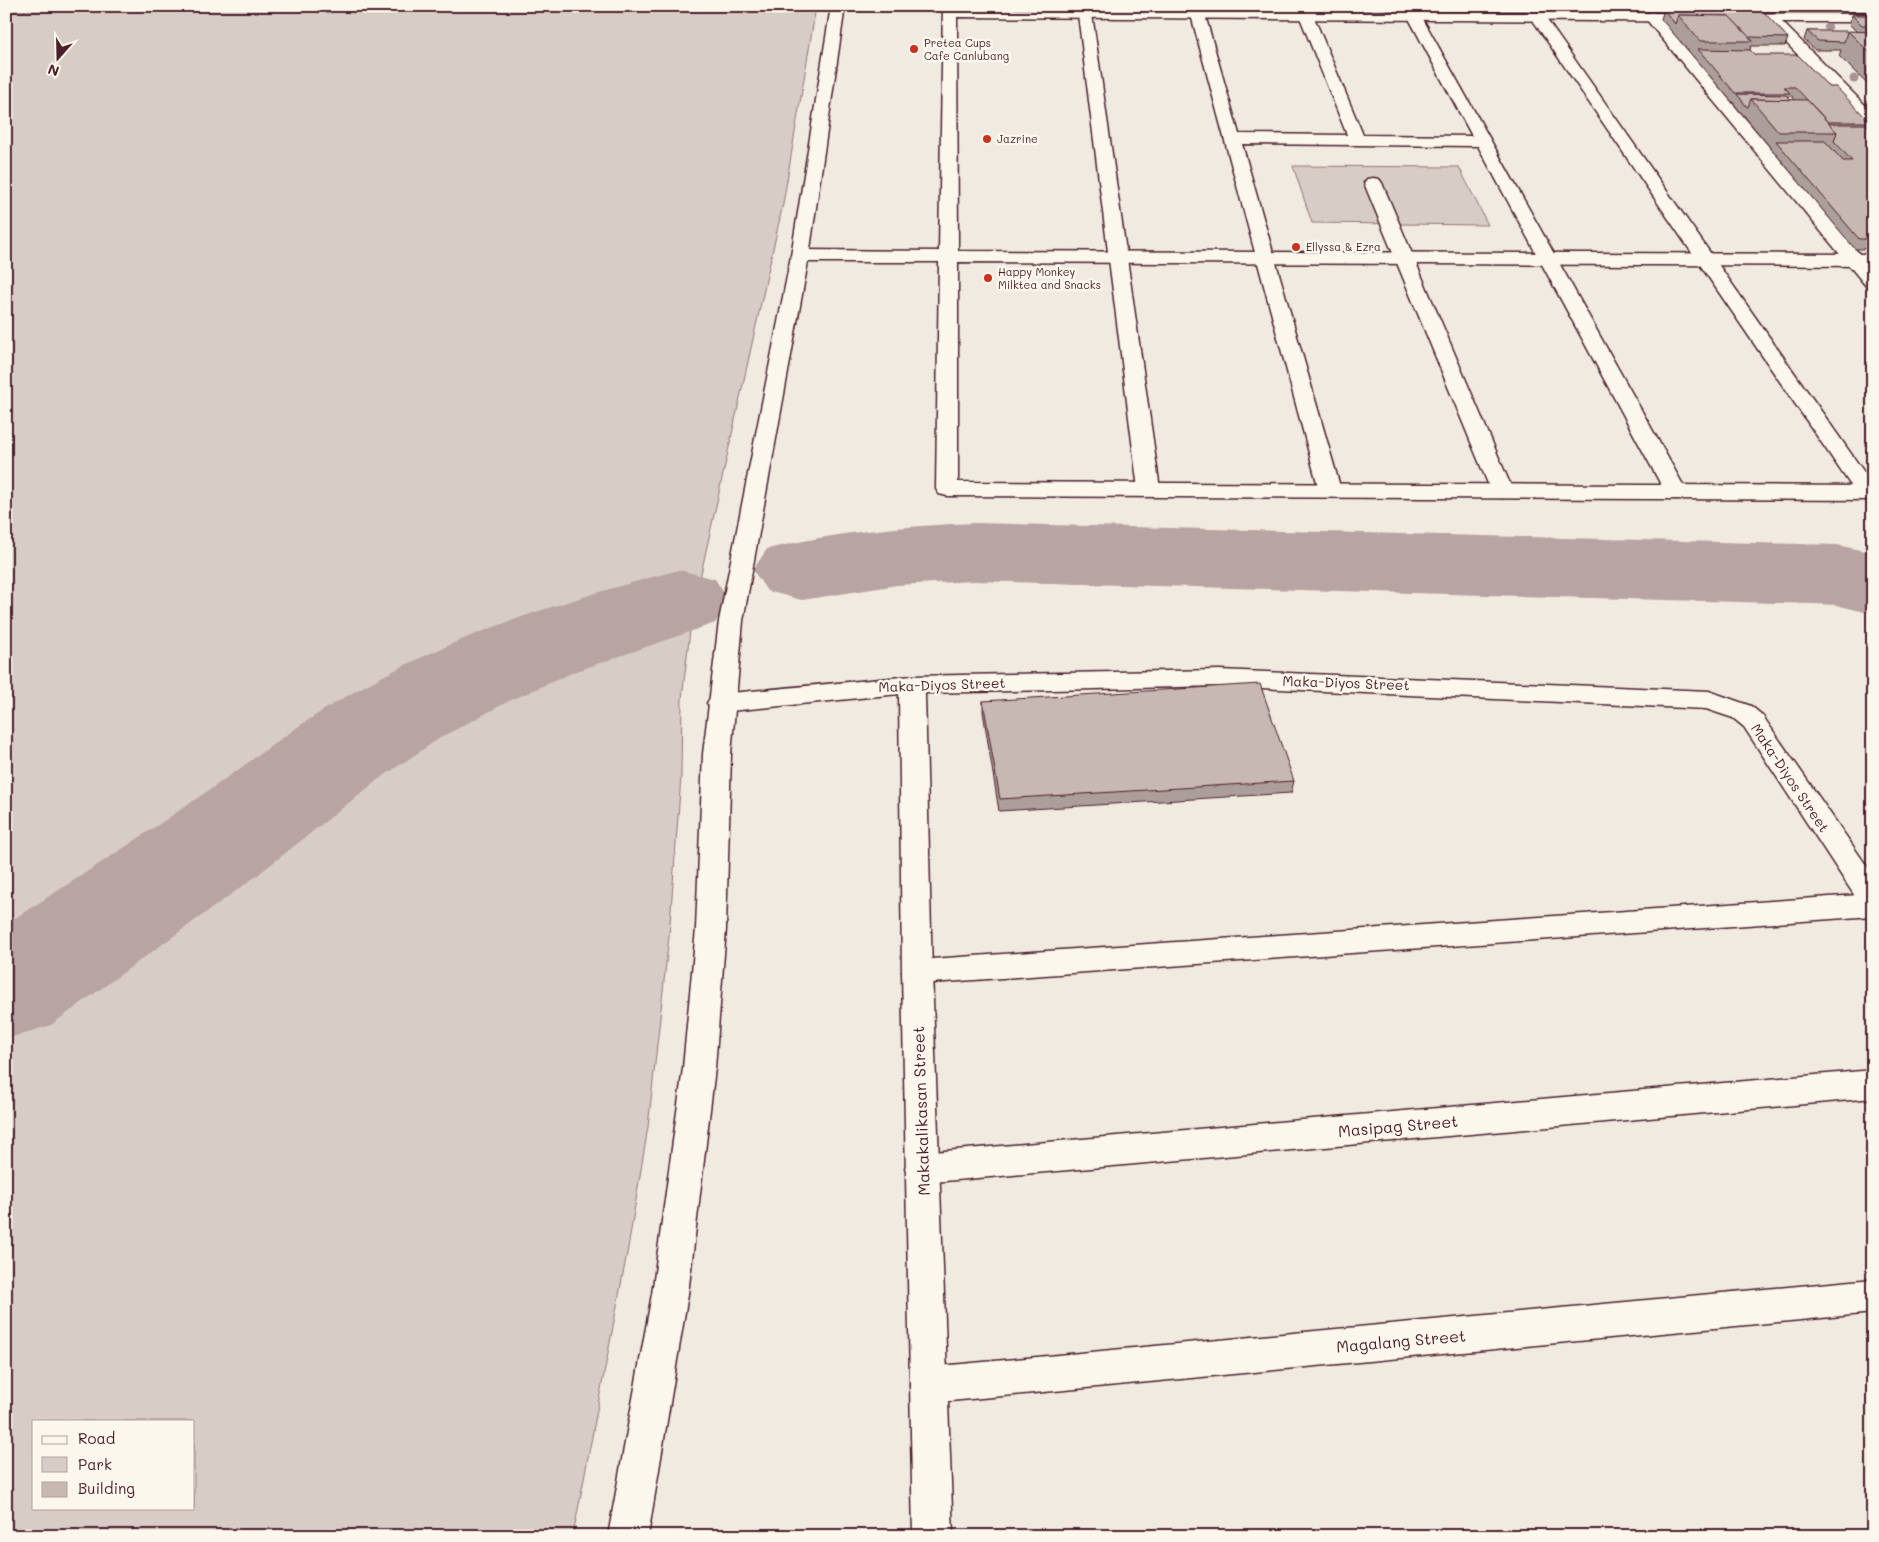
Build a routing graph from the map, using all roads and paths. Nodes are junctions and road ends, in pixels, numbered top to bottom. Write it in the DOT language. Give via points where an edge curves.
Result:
graph roads {
  1 [pos="838,6"];
  2 [pos="950,10"];
  3 [pos="1085,14"];
  4 [pos="1198,14"];
  5 [pos="1306,15"];
  6 [pos="1414,15"];
  7 [pos="1536,16"];
  8 [pos="1651,16"];
  9 [pos="1769,17"];
  10 [pos="1873,18"];
  11 [pos="1873,123"];
  12 [pos="1232,139"];
  13 [pos="1357,140"];
  14 [pos="1483,141"];
  15 [pos="1373,183"];
  16 [pos="800,256"];
  17 [pos="948,257"];
  18 [pos="1118,257"];
  19 [pos="1265,258"];
  20 [pos="1405,258"];
  21 [pos="1548,259"];
  22 [pos="1706,260"];
  23 [pos="1864,260"];
  24 [pos="1873,282"];
  25 [pos="1149,489"];
  26 [pos="1330,490"];
  27 [pos="1502,491"];
  28 [pos="1676,492"];
  29 [pos="1870,493"];
  30 [pos="912,685"];
  31 [pos="720,703"];
  32 [pos="1873,899"];
  33 [pos="1873,904"];
  34 [pos="917,972"];
  35 [pos="1873,1084"];
  36 [pos="922,1168"];
  37 [pos="1873,1296"];
  38 [pos="929,1385"];
  39 [pos="628,1536"];
  40 [pos="933,1536"];
  1 -- 16 [label="street"];
  2 -- 3 [label="street"];
  2 -- 17 [label="street"];
  3 -- 4 [label="street"];
  3 -- 18 [label="street"];
  4 -- 5 [label="street"];
  4 -- 12 [label="street"];
  5 -- 6 [label="street"];
  5 -- 13 [label="street"];
  6 -- 7 [label="street"];
  6 -- 14 [label="street"];
  7 -- 8 [label="street"];
  7 -- 22 [label="street"];
  8 -- 9 [label="street"];
  8 -- 23 [label="street"];
  9 -- 10 [label="street"];
  9 -- 11 [label="street"];
  12 -- 13 [label="street"];
  12 -- 19 [label="street"];
  13 -- 14 [label="street"];
  14 -- 21 [label="street"];
  15 -- 20 [label="street"];
  16 -- 17 [label="street"];
  16 -- 31 [label="street" via="731,621"];
  17 -- 18 [label="street"];
  17 -- 25 [label="street" via="947,489"];
  18 -- 19 [label="street"];
  18 -- 25 [label="street"];
  19 -- 20 [label="street"];
  19 -- 26 [label="street"];
  20 -- 21 [label="street"];
  20 -- 27 [label="street"];
  21 -- 22 [label="street"];
  21 -- 28 [label="street"];
  22 -- 23 [label="street"];
  22 -- 29 [label="street"];
  23 -- 24 [label="street"];
  25 -- 26 [label="street"];
  26 -- 27 [label="street"];
  27 -- 28 [label="street"];
  28 -- 29 [label="street"];
  30 -- 31 [label="street, Maka-Diyos Street"];
  30 -- 32 [label="street, Maka-Diyos Street" via="1219,678 1709,700 1742,712 1753,722"];
  30 -- 34 [label="street, Makakalikasan Street"];
  31 -- 39 [label="street" via="705,1015 670,1294"];
  33 -- 34 [label="street"];
  34 -- 36 [label="street, Makakalikasan Street"];
  35 -- 36 [label="street, Masipag Street"];
  36 -- 38 [label="street, Makakalikasan Street"];
  37 -- 38 [label="street, Magalang Street"];
  38 -- 40 [label="street, Makakalikasan Street"];
}
